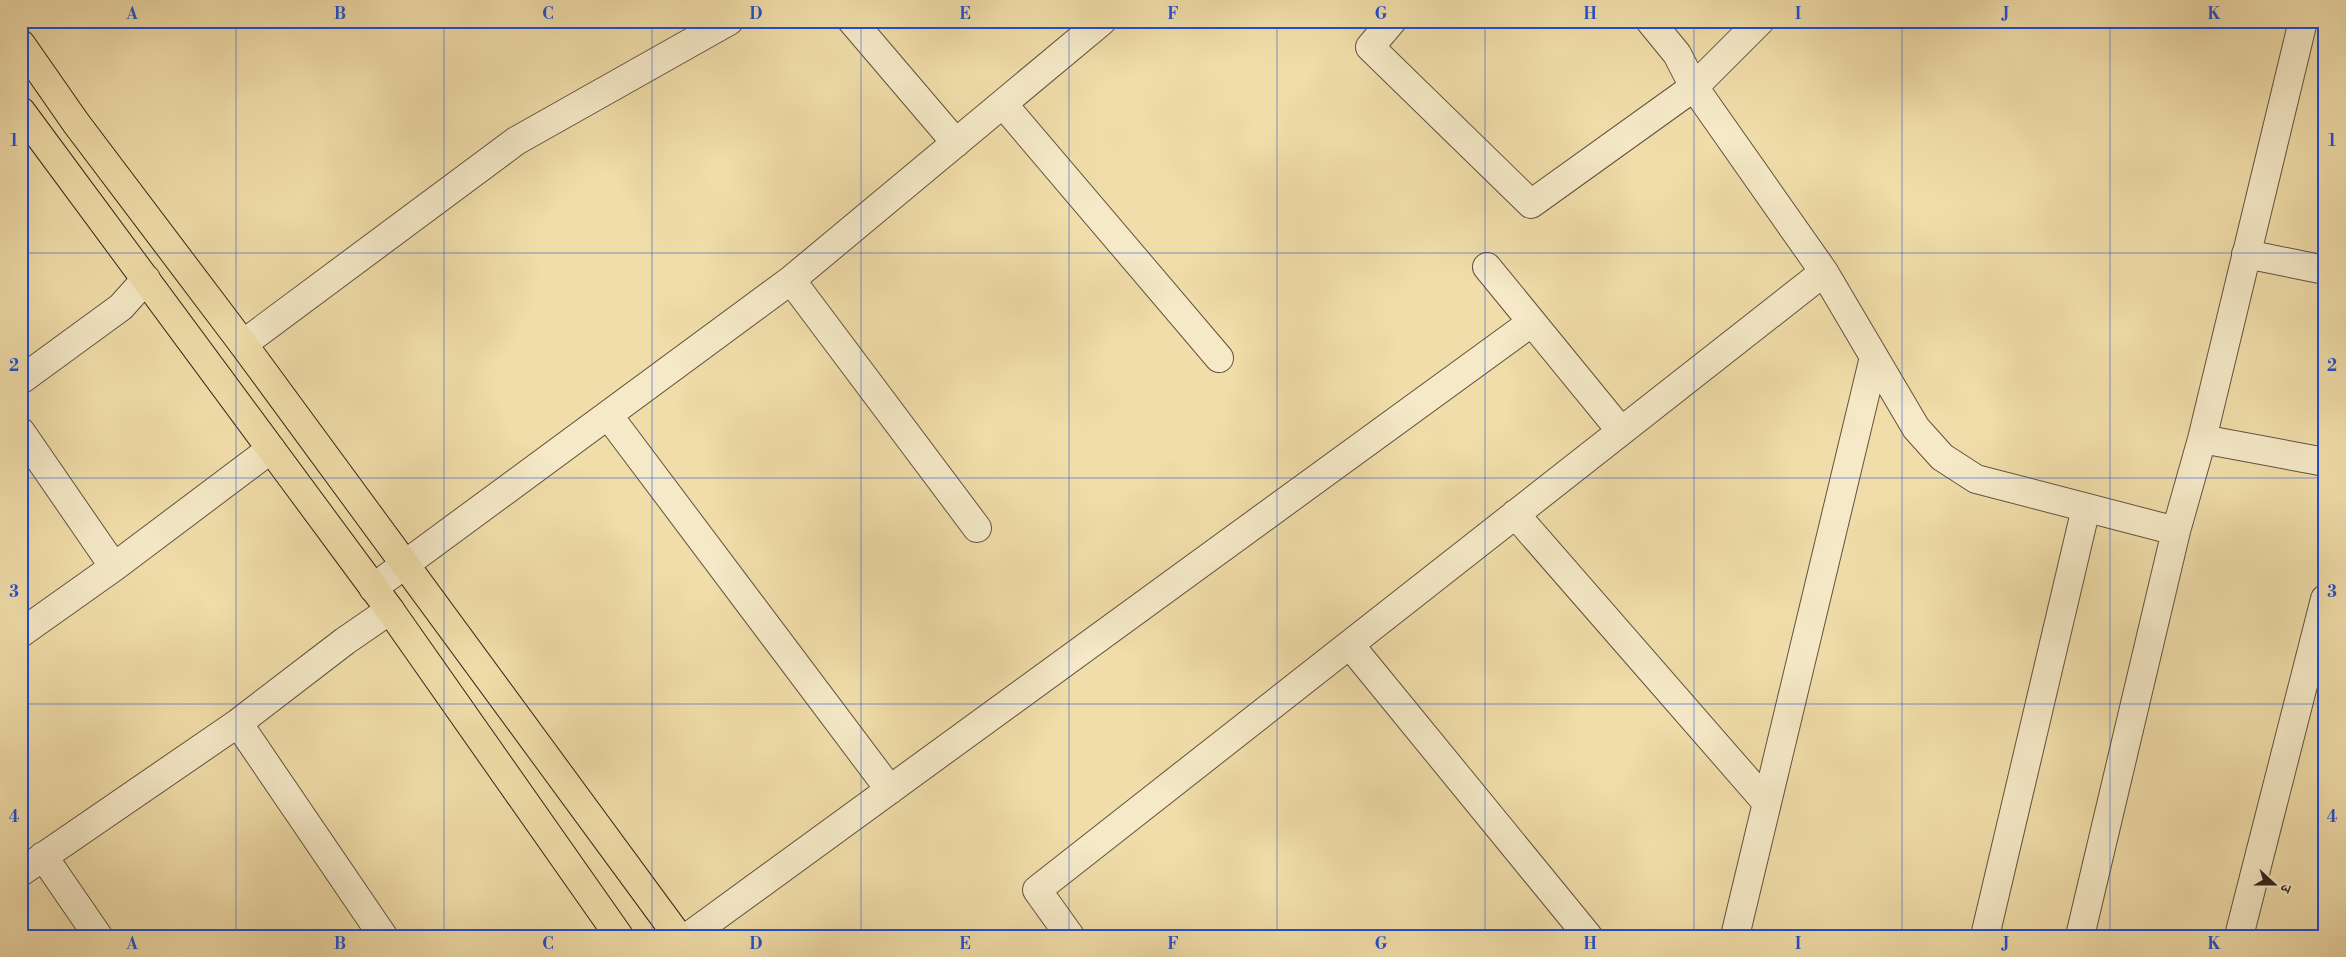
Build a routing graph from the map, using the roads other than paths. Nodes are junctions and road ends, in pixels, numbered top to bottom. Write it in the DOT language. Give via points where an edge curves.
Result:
graph roads {
  1 [pos="729,21"];
  2 [pos="852,21"];
  3 [pos="1102,21"];
  4 [pos="1392,21"];
  5 [pos="1650,21"];
  6 [pos="1760,21"];
  7 [pos="2303,21"];
  8 [pos="21,44"];
  9 [pos="1694,87"];
  10 [pos="1003,104"];
  11 [pos="21,111"];
  12 [pos="956,143"];
  13 [pos="2246,254"];
  14 [pos="1487,267"];
  15 [pos="2325,270"];
  16 [pos="1824,272"];
  17 [pos="146,279"];
  18 [pos="790,280"];
  19 [pos="1532,322"];
  20 [pos="243,344"];
  21 [pos="1874,357"];
  22 [pos="1219,358"];
  23 [pos="21,380"];
  24 [pos="608,415"];
  25 [pos="21,432"];
  26 [pos="1621,432"];
  27 [pos="2202,439"];
  28 [pos="271,449"];
  29 [pos="2325,462"];
  30 [pos="2086,508"];
  31 [pos="1516,514"];
  32 [pos="977,528"];
  33 [pos="2176,531"];
  34 [pos="403,564"];
  35 [pos="114,567"];
  36 [pos="373,588"];
  37 [pos="2325,599"];
  38 [pos="390,610"];
  39 [pos="21,633"];
  40 [pos="1350,645"];
  41 [pos="238,723"];
  42 [pos="890,790"];
  43 [pos="1767,803"];
  44 [pos="44,856"];
  45 [pos="21,872"];
  46 [pos="98,936"];
  47 [pos="383,936"];
  48 [pos="619,936"];
  49 [pos="678,936"];
  50 [pos="689,936"];
  51 [pos="1070,936"];
  52 [pos="1588,936"];
  53 [pos="1735,936"];
  54 [pos="1985,936"];
  55 [pos="2080,936"];
  56 [pos="2239,936"];
  1 -- 20 [label="street" via="516,141"];
  2 -- 12 [label="street"];
  3 -- 10 [label="street"];
  4 -- 9 [label="street" via="1370,47 1531,204"];
  5 -- 9 [label="street" via="1677,54"];
  6 -- 9 [label="street"];
  7 -- 13 [label="street"];
  8 -- 20 [label="main road" via="76,123"];
  9 -- 16 [label="street"];
  10 -- 12 [label="street"];
  10 -- 22 [label="street"];
  11 -- 17 [label="main road"];
  12 -- 18 [label="street"];
  13 -- 15 [label="street"];
  13 -- 27 [label="street"];
  14 -- 19 [label="street"];
  16 -- 21 [label="street"];
  16 -- 26 [label="street"];
  17 -- 23 [label="street" via="121,307"];
  17 -- 28 [label="main road"];
  18 -- 24 [label="street"];
  18 -- 32 [label="street"];
  19 -- 26 [label="street"];
  19 -- 42 [label="street"];
  20 -- 34 [label="main road"];
  21 -- 30 [label="street" via="1916,428 1942,456 1976,479"];
  21 -- 43 [label="street"];
  24 -- 34 [label="street"];
  24 -- 42 [label="street"];
  25 -- 35 [label="street"];
  26 -- 31 [label="street"];
  27 -- 29 [label="street"];
  27 -- 33 [label="street"];
  28 -- 35 [label="street"];
  28 -- 36 [label="main road"];
  30 -- 33 [label="street"];
  30 -- 54 [label="street"];
  31 -- 40 [label="street"];
  31 -- 43 [label="street"];
  33 -- 55 [label="street"];
  34 -- 36 [label="street"];
  34 -- 49 [label="main road"];
  35 -- 39 [label="street"];
  36 -- 38 [label="main road"];
  37 -- 56 [label="street"];
  38 -- 41 [label="street"];
  38 -- 48 [label="main road"];
  40 -- 51 [label="street" via="1037,890"];
  40 -- 52 [label="street"];
  41 -- 44 [label="street"];
  41 -- 47 [label="street"];
  42 -- 50 [label="street"];
  43 -- 53 [label="street"];
  44 -- 45 [label="street"];
  44 -- 46 [label="street"];
}
